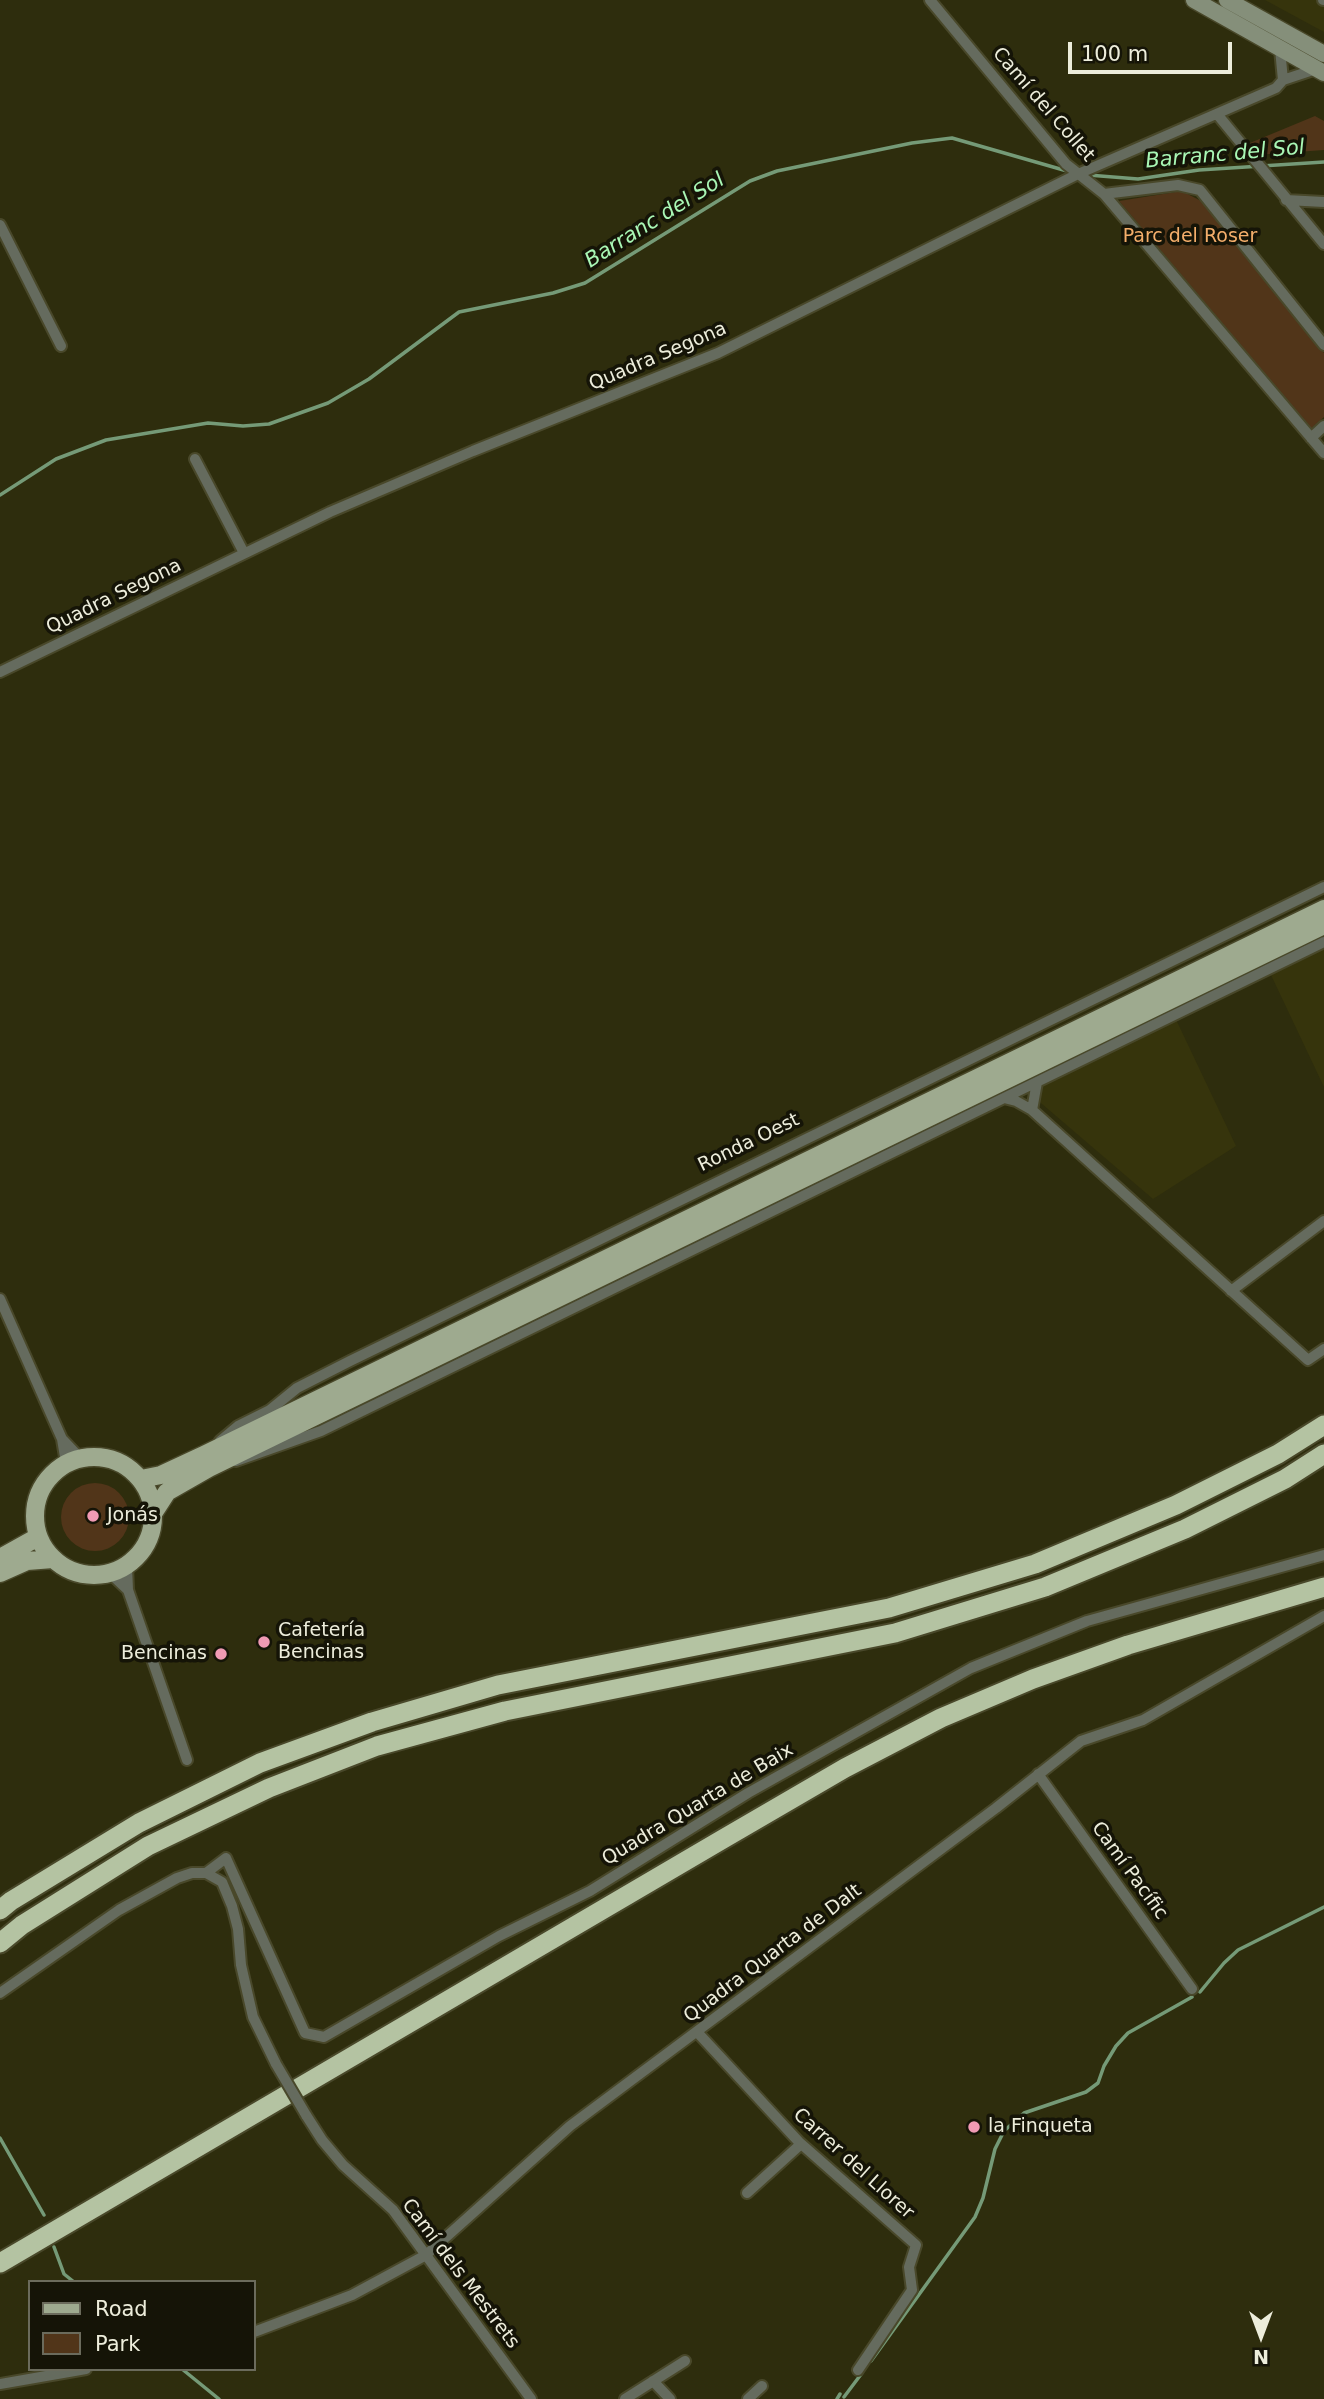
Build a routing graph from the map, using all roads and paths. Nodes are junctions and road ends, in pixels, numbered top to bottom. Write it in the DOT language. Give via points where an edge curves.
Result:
graph roads {
  1 [pos="930,0"];
  2 [pos="1194,0"];
  3 [pos="1227,0"];
  4 [pos="1280,49"];
  5 [pos="1324,54"];
  6 [pos="1320,71"];
  7 [pos="1283,80"];
  8 [pos="1217,114"];
  9 [pos="1078,174"];
  10 [pos="1104,194"];
  11 [pos="1286,200"];
  12 [pos="1319,202"];
  13 [pos="1297,211"];
  14 [pos="0,225"];
  15 [pos="1324,244"];
  16 [pos="61,345"];
  17 [pos="1324,345"];
  18 [pos="1324,426"];
  19 [pos="1311,438"];
  20 [pos="1324,453"];
  21 [pos="195,459"];
  22 [pos="244,553"];
  23 [pos="0,672"];
  24 [pos="1324,887"];
  25 [pos="1324,909"];
  26 [pos="1324,925"];
  27 [pos="1324,942"];
  28 [pos="1037,1082"];
  29 [pos="1004,1098"];
  30 [pos="1032,1110"];
  31 [pos="1324,1220"];
  32 [pos="1231,1291"];
  33 [pos="0,1299"];
  34 [pos="1324,1349"];
  35 [pos="1324,1425"];
  36 [pos="1324,1454"];
  37 [pos="73,1461"];
  38 [pos="207,1462"];
  39 [pos="141,1479"];
  40 [pos="154,1512"];
  41 [pos="38,1536"];
  42 [pos="1324,1555"];
  43 [pos="0,1558"];
  44 [pos="53,1559"];
  45 [pos="119,1570"];
  46 [pos="0,1573"];
  47 [pos="1324,1587"];
  48 [pos="128,1590"];
  49 [pos="1324,1616"];
  50 [pos="187,1760"];
  51 [pos="1038,1774"];
  52 [pos="206,1873"];
  53 [pos="0,1910"];
  54 [pos="0,1943"];
  55 [pos="1192,1989"];
  56 [pos="0,1993"];
  57 [pos="698,2033"];
  58 [pos="801,2144"];
  59 [pos="747,2193"];
  60 [pos="426,2255"];
  61 [pos="0,2263"];
  62 [pos="256,2331"];
  63 [pos="685,2361"];
  64 [pos="858,2370"];
  65 [pos="75,2371"];
  66 [pos="653,2381"];
  67 [pos="0,2384"];
  68 [pos="762,2386"];
  69 [pos="531,2399"];
  70 [pos="625,2399"];
  71 [pos="670,2399"];
  72 [pos="748,2399"];
  1 -- 9 [label="street, Camí del Collet"];
  2 -- 4 [label="main road"];
  3 -- 5 [label="main road"];
  4 -- 6 [label="main road"];
  4 -- 7 [label="street"];
  6 -- 7 [label="street, Quadra Segona"];
  7 -- 8 [label="street, Quadra Segona" via="1276,88"];
  8 -- 9 [label="street, Quadra Segona"];
  8 -- 11 [label="street"];
  9 -- 10 [label="street, Camí del Collet"];
  9 -- 22 [label="street, Quadra Segona" via="718,353 473,451"];
  10 -- 17 [label="street" via="1178,185 1200,190"];
  10 -- 19 [label="street, Camí del Collet"];
  11 -- 12 [label="street"];
  11 -- 13 [label="street"];
  12 -- 13 [label="street"];
  13 -- 15 [label="street"];
  14 -- 16 [label="street"];
  18 -- 19 [label="street"];
  19 -- 20 [label="street, Camí del Collet"];
  21 -- 22 [label="street"];
  22 -- 23 [label="street, Quadra Segona"];
  24 -- 38 [label="street, Ronda Oest" via="297,1388 270,1410 238,1426"];
  25 -- 38 [label="main road, Ronda Oest"];
  26 -- 38 [label="main road, Ronda Oest"];
  27 -- 28 [label="street, Ronda Oest"];
  28 -- 29 [label="street, Ronda Oest"];
  28 -- 30 [label="street"];
  29 -- 30 [label="street"];
  29 -- 38 [label="street, Ronda Oest" via="321,1431 254,1457"];
  30 -- 32 [label="street"];
  31 -- 32 [label="street"];
  32 -- 34 [label="street" via="1308,1360"];
  33 -- 37 [label="street"];
  35 -- 53 [label="highway" via="1278,1454 1176,1505 1035,1564 889,1608 498,1685 347,1731 260,1763 139,1823"];
  36 -- 54 [label="highway" via="1185,1529 1045,1587 945,1618 895,1633 505,1711 377,1746 269,1788 148,1846"];
  37 -- 39 [label="main road" via="105,1457"];
  37 -- 41 [label="main road" via="47,1480 37,1497"];
  38 -- 39 [label="main road, Ronda Oest"];
  38 -- 40 [label="main road, Ronda Oest" via="167,1492"];
  39 -- 40 [label="main road"];
  40 -- 45 [label="main road" via="146,1545"];
  41 -- 43 [label="main road"];
  41 -- 44 [label="main road"];
  42 -- 52 [label="street, Quadra Quarta de Baix" via="1087,1621 971,1668 748,1793 590,1891 499,1936 324,2037 305,2033 226,1858"];
  44 -- 45 [label="main road" via="82,1574"];
  44 -- 46 [label="main road" via="27,1562"];
  45 -- 48 [label="street"];
  45 -- 48 [label="street"];
  47 -- 61 [label="highway" via="1128,1645 941,1718 734,1832"];
  48 -- 50 [label="street"];
  49 -- 51 [label="street, Quadra Quarta de Dalt" via="1143,1720 1082,1741"];
  51 -- 55 [label="street, Camí Pacífic"];
  51 -- 57 [label="street, Quadra Quarta de Dalt"];
  52 -- 56 [label="street" via="177,1878 119,1910"];
  52 -- 60 [label="street, Camí dels Mestrets, bridge" via="222,1882 232,1906 253,2017 276,2064 322,2140 393,2210"];
  57 -- 58 [label="street, Carrer del Llorer"];
  57 -- 60 [label="street, Quadra Quarta de Dalt" via="570,2126"];
  58 -- 59 [label="street"];
  58 -- 64 [label="street, Carrer del Llorer" via="916,2245 909,2267 912,2290"];
  60 -- 62 [label="street, Quadra Quarta de Dalt" via="352,2295"];
  60 -- 69 [label="street, Camí dels Mestrets"];
  63 -- 66 [label="street"];
  65 -- 67 [label="street"];
  66 -- 70 [label="street"];
  66 -- 71 [label="street"];
  68 -- 72 [label="street"];
}
